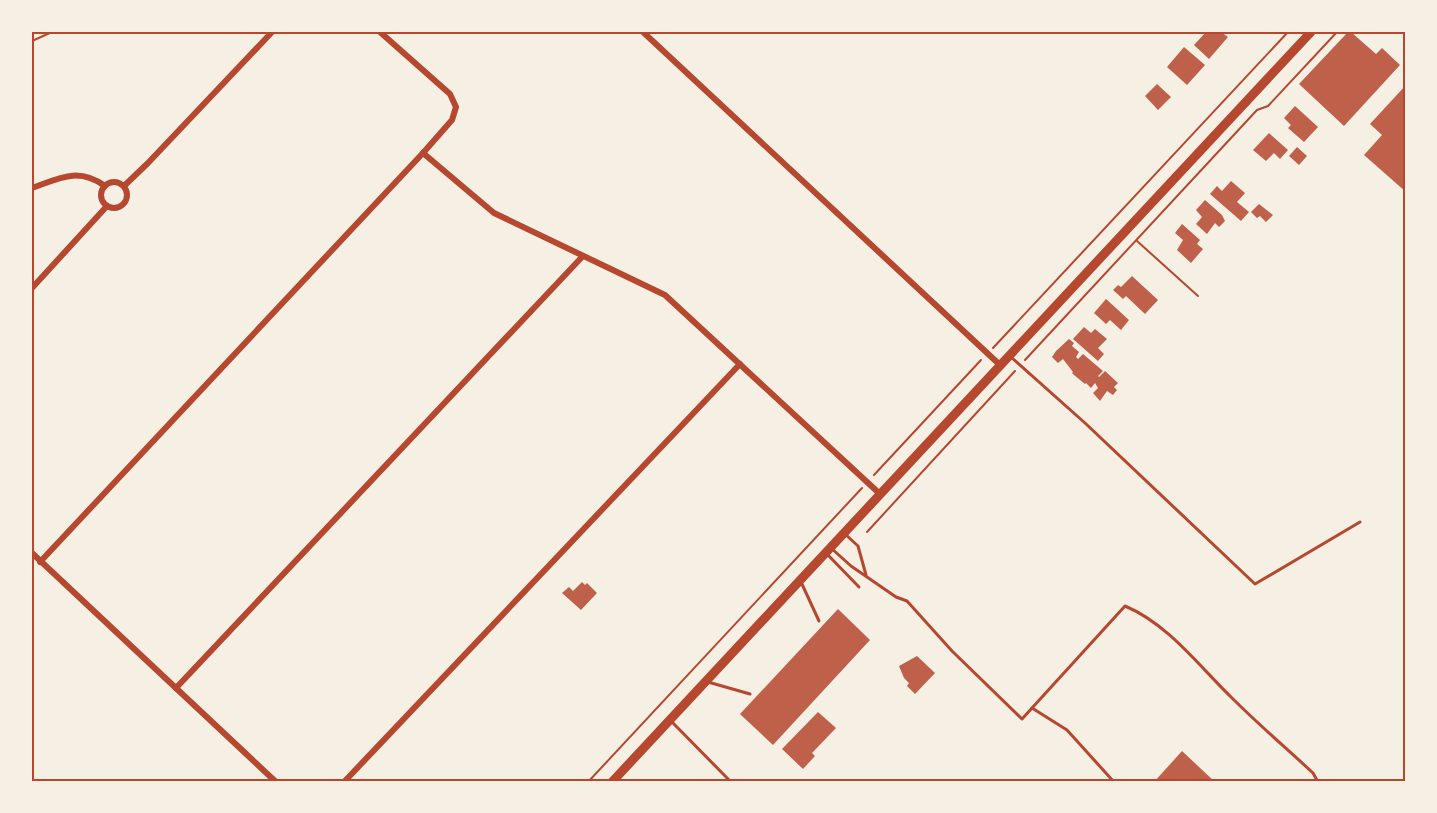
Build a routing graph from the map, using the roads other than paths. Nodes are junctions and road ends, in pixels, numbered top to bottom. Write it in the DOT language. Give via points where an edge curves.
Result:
graph roads {
  1 [pos="272,32"];
  2 [pos="380,32"];
  3 [pos="643,32"];
  4 [pos="1311,32"];
  5 [pos="423,153"];
  6 [pos="105,186"];
  7 [pos="124,186"];
  8 [pos="32,188"];
  9 [pos="107,206"];
  10 [pos="582,257"];
  11 [pos="32,288"];
  12 [pos="1010,356"];
  13 [pos="740,364"];
  14 [pos="1000,365"];
  15 [pos="880,494"];
  16 [pos="1360,522"];
  17 [pos="844,533"];
  18 [pos="828,550"];
  19 [pos="32,553"];
  20 [pos="40,562"];
  21 [pos="867,576"];
  22 [pos="800,581"];
  23 [pos="859,587"];
  24 [pos="819,621"];
  25 [pos="706,681"];
  26 [pos="176,688"];
  27 [pos="750,694"];
  28 [pos="1032,708"];
  29 [pos="670,720"];
  30 [pos="276,782"];
  31 [pos="344,782"];
  32 [pos="612,782"];
  33 [pos="731,782"];
  34 [pos="1114,782"];
  35 [pos="1318,782"];
  1 -- 7 [label="street"];
  2 -- 5 [label="street" via="450,94 456,107 452,120"];
  3 -- 14 [label="street"];
  4 -- 12 [label="main road"];
  5 -- 10 [label="street" via="494,213"];
  5 -- 20 [label="street"];
  6 -- 7 [label="street" via="117,182"];
  6 -- 8 [label="street" via="84,175 63,177"];
  6 -- 9 [label="street" via="102,198"];
  7 -- 9 [label="street" via="126,202 115,208"];
  9 -- 11 [label="street"];
  10 -- 13 [label="street" via="665,295"];
  10 -- 26 [label="street"];
  12 -- 14 [label="main road"];
  12 -- 16 [label="lane" via="1255,584"];
  13 -- 15 [label="street"];
  13 -- 31 [label="street"];
  14 -- 15 [label="main road"];
  15 -- 17 [label="main road"];
  17 -- 18 [label="main road"];
  17 -- 21 [label="lane" via="858,546"];
  18 -- 21 [label="lane"];
  18 -- 22 [label="main road"];
  18 -- 23 [label="lane"];
  19 -- 20 [label="street"];
  20 -- 26 [label="street"];
  21 -- 28 [label="lane" via="914,608 1022,719"];
  22 -- 24 [label="lane"];
  22 -- 25 [label="main road"];
  25 -- 27 [label="lane"];
  25 -- 29 [label="main road"];
  26 -- 30 [label="street"];
  28 -- 34 [label="lane" via="1067,730"];
  28 -- 35 [label="lane" via="1125,606 1155,622"];
  29 -- 32 [label="main road"];
  29 -- 33 [label="lane"];
}
